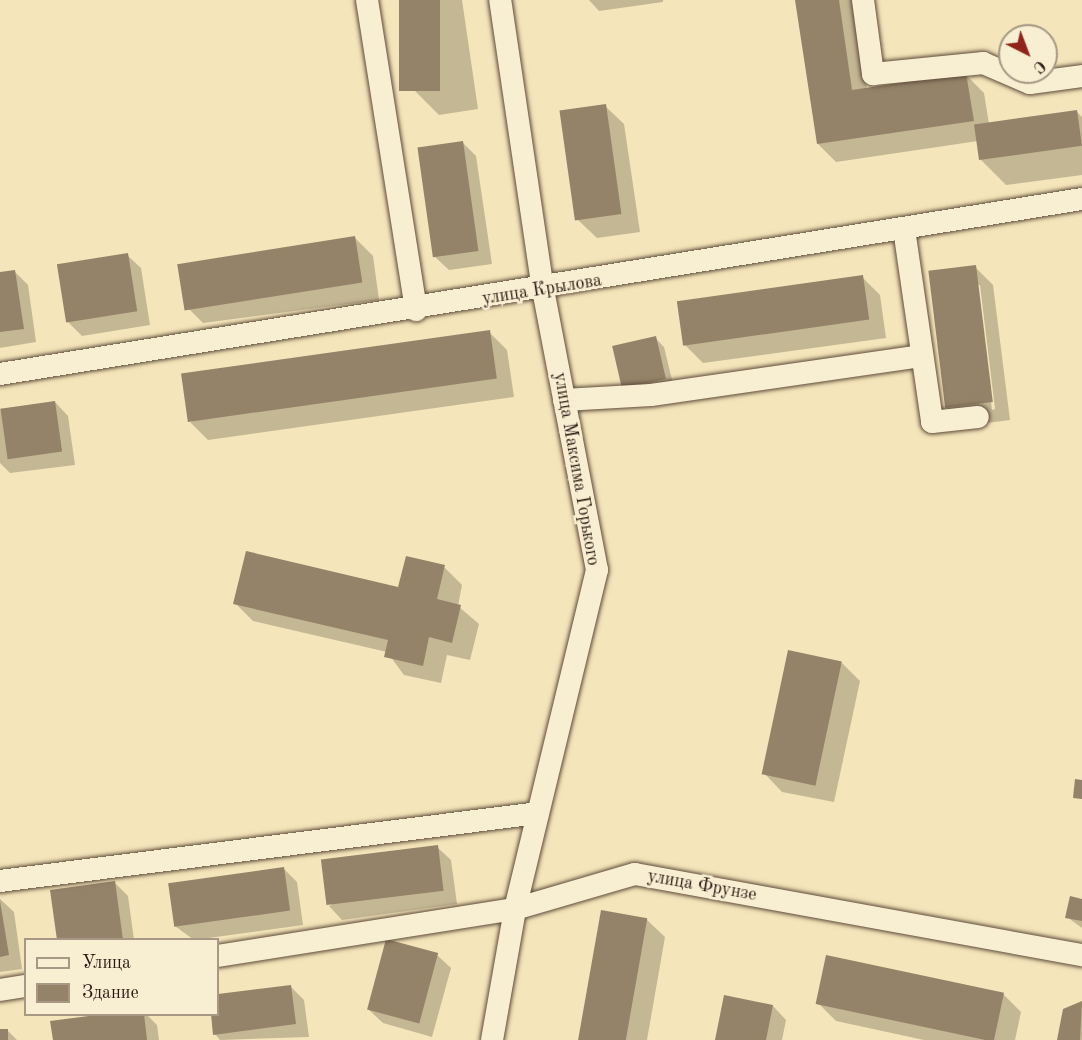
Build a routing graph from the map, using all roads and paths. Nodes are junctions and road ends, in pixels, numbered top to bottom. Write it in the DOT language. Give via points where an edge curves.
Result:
graph roads {
  1 [pos="367,0"];
  2 [pos="500,0"];
  3 [pos="862,0"];
  4 [pos="1082,76"];
  5 [pos="1082,199"];
  6 [pos="904,229"];
  7 [pos="543,290"];
  8 [pos="416,310"];
  9 [pos="922,356"];
  10 [pos="0,374"];
  11 [pos="564,399"];
  12 [pos="978,417"];
  13 [pos="538,813"];
  14 [pos="0,881"];
  15 [pos="515,909"];
  16 [pos="1082,955"];
  17 [pos="219,956"];
  18 [pos="24,986"];
  19 [pos="0,990"];
  20 [pos="492,1040"];
  1 -- 8 [label="street"];
  2 -- 7 [label="street, улица Максима Горького"];
  3 -- 4 [label="street" via="873,75 983,63 1030,83"];
  5 -- 6 [label="street, улица Крылова"];
  6 -- 7 [label="street, улица Крылова"];
  6 -- 9 [label="street"];
  7 -- 8 [label="street, улица Крылова"];
  7 -- 11 [label="street, улица Максима Горького"];
  8 -- 10 [label="street, улица Крылова"];
  9 -- 11 [label="street" via="651,395"];
  9 -- 12 [label="street" via="932,422"];
  11 -- 13 [label="street, улица Максима Горького" via="597,570"];
  13 -- 14 [label="street"];
  13 -- 15 [label="street, улица Максима Горького"];
  15 -- 16 [label="street, улица Фрунзе" via="635,874"];
  15 -- 17 [label="street, улица Фрунзе"];
  15 -- 20 [label="street, улица Максима Горького"];
  18 -- 19 [label="street"];
}
